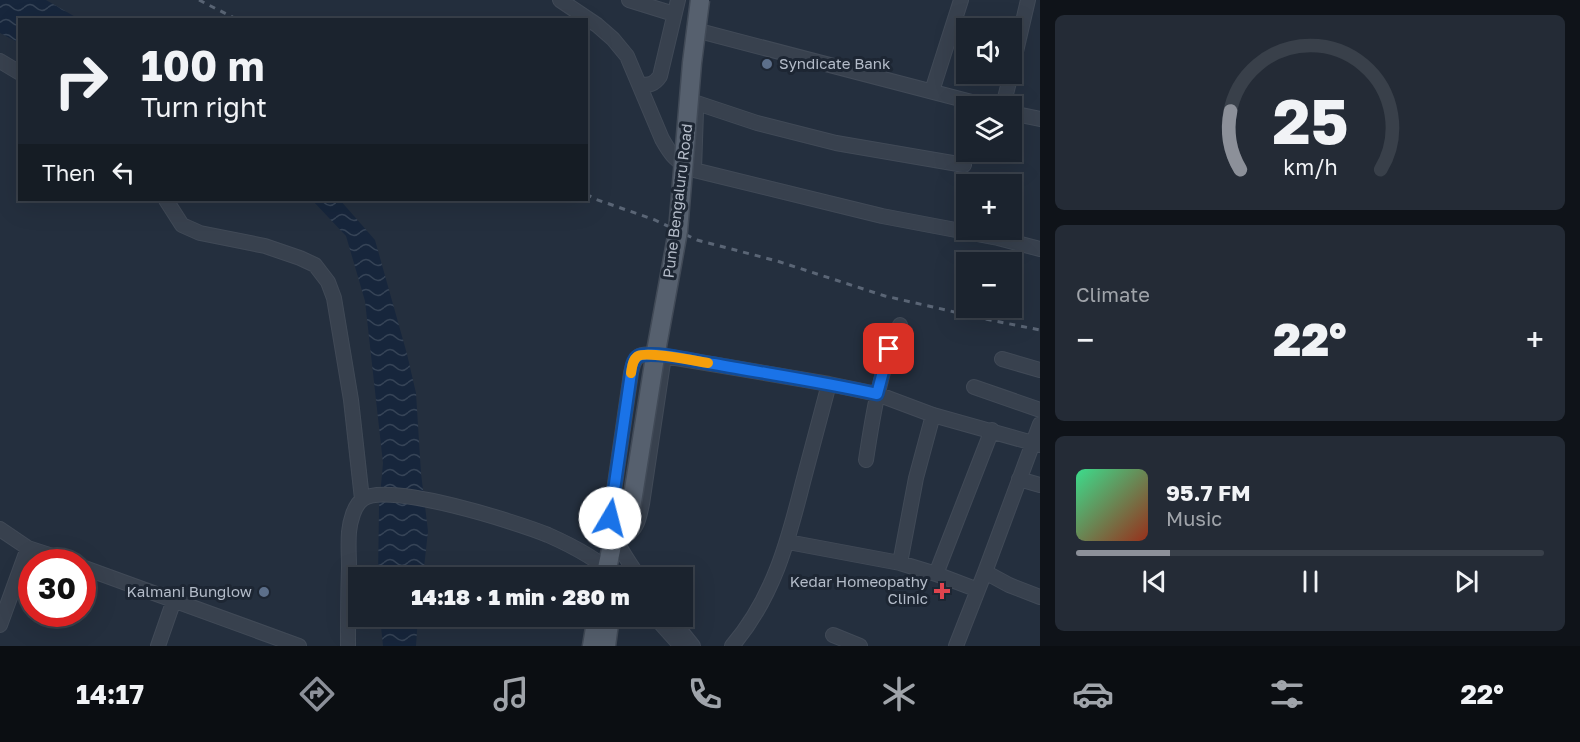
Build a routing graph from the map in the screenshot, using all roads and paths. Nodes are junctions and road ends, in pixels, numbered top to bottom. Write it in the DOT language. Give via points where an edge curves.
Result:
graph roads {
  1 [pos="560,0"];
  2 [pos="629,0"];
  3 [pos="678,0"];
  4 [pos="690,0"];
  5 [pos="700,0"];
  6 [pos="708,0"];
  7 [pos="962,0"];
  8 [pos="1028,0"];
  9 [pos="674,14"];
  10 [pos="587,18"];
  11 [pos="588,19"];
  12 [pos="1022,26"];
  13 [pos="703,32"];
  14 [pos="0,61"];
  15 [pos="18,72"];
  16 [pos="640,84"];
  17 [pos="932,91"];
  18 [pos="956,98"];
  19 [pos="697,103"];
  20 [pos="1022,115"];
  21 [pos="1040,119"];
  22 [pos="964,165"];
  23 [pos="694,170"];
  24 [pos="167,201"];
  25 [pos="1040,249"];
  26 [pos="900,326"];
  27 [pos="664,356"];
  28 [pos="1002,359"];
  29 [pos="1040,370"];
  30 [pos="829,384"];
  31 [pos="974,387"];
  32 [pos="877,394"];
  33 [pos="1040,410"];
  34 [pos="933,415"];
  35 [pos="1040,424"];
  36 [pos="992,430"];
  37 [pos="1037,443"];
  38 [pos="866,460"];
  39 [pos="1019,479"];
  40 [pos="1040,485"];
  41 [pos="362,499"];
  42 [pos="0,529"];
  43 [pos="622,532"];
  44 [pos="788,542"];
  45 [pos="28,548"];
  46 [pos="31,549"];
  47 [pos="900,563"];
  48 [pos="603,567"];
  49 [pos="614,567"];
  50 [pos="635,567"];
  51 [pos="96,572"];
  52 [pos="985,572"];
  53 [pos="936,574"];
  54 [pos="978,590"];
  55 [pos="1039,592"];
  56 [pos="174,600"];
  57 [pos="0,625"];
  58 [pos="595,627"];
  59 [pos="609,627"];
  60 [pos="664,627"];
  61 [pos="678,627"];
  62 [pos="833,635"];
  63 [pos="158,646"];
  64 [pos="299,646"];
  65 [pos="348,646"];
  66 [pos="592,646"];
  67 [pos="606,646"];
  68 [pos="681,646"];
  69 [pos="693,646"];
  70 [pos="732,646"];
  71 [pos="860,646"];
  72 [pos="956,646"];
  1 -- 10 [label="street"];
  2 -- 9 [label="street"];
  3 -- 9 [label="street"];
  4 -- 43 [label="main road" via="679,71 663,255 642,367"];
  5 -- 43 [label="main road, Pune Bengaluru Road, bridge" via="678,231"];
  6 -- 13 [label="street"];
  7 -- 17 [label="street"];
  8 -- 12 [label="street"];
  9 -- 16 [label="street" via="660,76 652,85"];
  11 -- 16 [label="street" via="627,56"];
  13 -- 17 [label="street"];
  13 -- 19 [label="street"];
  14 -- 15 [label="street"];
  16 -- 23 [label="street" via="668,150"];
  17 -- 18 [label="street"];
  19 -- 22 [label="street" via="836,143"];
  19 -- 23 [label="street"];
  20 -- 21 [label="street"];
  23 -- 25 [label="street"];
  24 -- 41 [label="street" via="182,225 300,258 315,265 328,282 351,400"];
  26 -- 32 [label="street" via="889,349"];
  27 -- 30 [label="street"];
  27 -- 43 [label="street" via="642,504 633,531"];
  27 -- 43 [label="street" via="640,355 633,363 610,518 610,527"];
  28 -- 29 [label="street"];
  30 -- 32 [label="street"];
  30 -- 44 [label="street"];
  31 -- 33 [label="street"];
  32 -- 34 [label="street"];
  32 -- 38 [label="street"];
  34 -- 36 [label="street"];
  34 -- 47 [label="street"];
  35 -- 37 [label="street"];
  36 -- 37 [label="street"];
  36 -- 53 [label="street"];
  37 -- 39 [label="street"];
  39 -- 40 [label="street"];
  39 -- 52 [label="street"];
  41 -- 48 [label="street" via="401,495 445,502 547,535 588,554"];
  41 -- 65 [label="street" via="349,531"];
  42 -- 45 [label="street"];
  43 -- 49 [label="main road"];
  43 -- 50 [label="street"];
  44 -- 47 [label="street"];
  44 -- 70 [label="street" via="758,609"];
  45 -- 46 [label="street"];
  45 -- 57 [label="street"];
  47 -- 53 [label="street"];
  51 -- 56 [label="street"];
  52 -- 54 [label="street"];
  52 -- 55 [label="street" via="1009,585"];
  53 -- 54 [label="street"];
  54 -- 72 [label="street"];
  56 -- 63 [label="street"];
  56 -- 64 [label="street"];
  58 -- 66 [label="main road"];
  59 -- 67 [label="main road"];
  60 -- 68 [label="street"];
  61 -- 69 [label="street"];
  62 -- 71 [label="street"];
}
